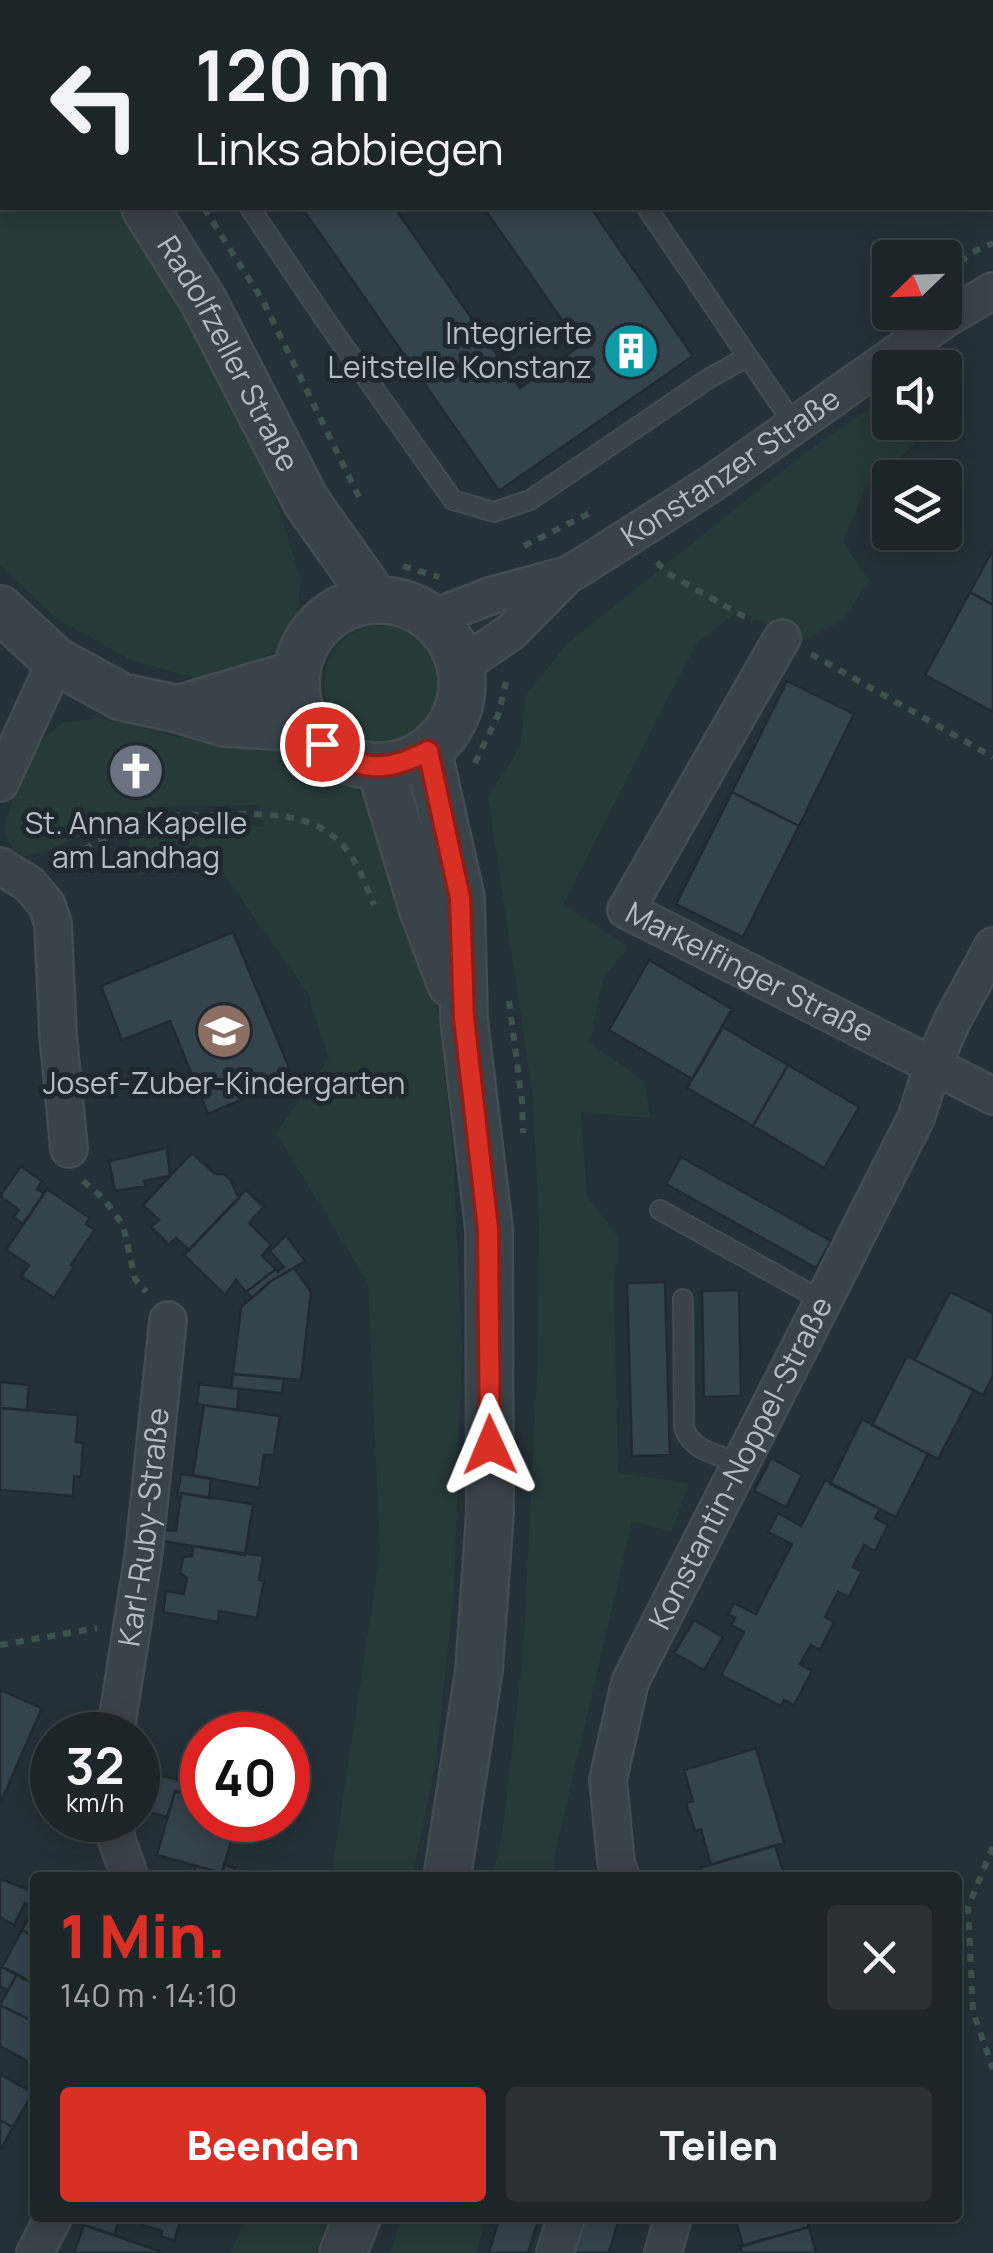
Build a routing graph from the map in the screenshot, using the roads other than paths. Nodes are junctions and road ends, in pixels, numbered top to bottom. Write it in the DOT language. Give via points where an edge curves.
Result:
graph roads {
  1 [pos="251,210"];
  2 [pos="648,210"];
  3 [pos="155,214"];
  4 [pos="993,291"];
  5 [pos="747,357"];
  6 [pos="795,426"];
  7 [pos="306,501"];
  8 [pos="566,575"];
  9 [pos="376,600"];
  10 [pos="0,609"];
  11 [pos="328,617"];
  12 [pos="430,618"];
  13 [pos="782,638"];
  14 [pos="56,661"];
  15 [pos="460,667"];
  16 [pos="296,674"];
  17 [pos="178,709"];
  18 [pos="308,728"];
  19 [pos="428,751"];
  20 [pos="380,767"];
  21 [pos="0,782"];
  22 [pos="15,875"];
  23 [pos="993,946"];
  24 [pos="464,1018"];
  25 [pos="934,1065"];
  26 [pos="993,1096"];
  27 [pos="69,1148"];
  28 [pos="660,1210"];
  29 [pos="683,1299"];
  30 [pos="824,1301"];
  31 [pos="168,1320"];
  32 [pos="741,1463"];
  33 [pos="118,1712"];
  34 [pos="118,1842"];
  35 [pos="128,1872"];
  36 [pos="449,1872"];
  37 [pos="619,1872"];
  38 [pos="51,2222"];
  39 [pos="355,2222"];
  40 [pos="565,2222"];
  41 [pos="673,2222"];
  42 [pos="35,2253"];
  43 [pos="343,2253"];
  44 [pos="555,2253"];
  45 [pos="664,2253"];
  1 -- 5 [label="lane" via="453,500 494,512 530,500"];
  2 -- 5 [label="lane"];
  3 -- 7 [label="street, Radolfzeller Straße"];
  4 -- 6 [label="street, Konstanzer Straße"];
  5 -- 6 [label="lane"];
  6 -- 8 [label="street, Konstanzer Straße"];
  7 -- 9 [label="street"];
  7 -- 11 [label="street"];
  8 -- 12 [label="street, Konstanzer Straße"];
  8 -- 15 [label="street, Konstanzer Straße" via="512,631"];
  9 -- 11 [label="street"];
  9 -- 12 [label="street"];
  10 -- 14 [label="street"];
  11 -- 16 [label="street" via="301,652"];
  12 -- 15 [label="street"];
  13 -- 25 [label="street, Markelfinger Straße" via="626,910"];
  14 -- 17 [label="street" via="122,698"];
  14 -- 21 [label="street"];
  15 -- 19 [label="street" via="456,714"];
  16 -- 17 [label="street"];
  16 -- 18 [label="street" via="297,702"];
  17 -- 18 [label="street" via="225,723"];
  18 -- 20 [label="street" via="339,757"];
  19 -- 20 [label="street"];
  19 -- 24 [label="street" via="460,898"];
  20 -- 24 [label="street"];
  22 -- 27 [label="street" via="47,905 54,924"];
  23 -- 25 [label="street, Konstantin-Noppel-Straße"];
  24 -- 36 [label="street" via="488,1229 490,1513 479,1670"];
  25 -- 26 [label="street, Markelfinger Straße"];
  25 -- 30 [label="street, Konstantin-Noppel-Straße" via="916,1118"];
  28 -- 30 [label="lane"];
  29 -- 32 [label="lane" via="684,1428 698,1448"];
  30 -- 32 [label="street, Konstantin-Noppel-Straße"];
  31 -- 33 [label="street, Karl-Ruby-Straße" via="144,1550"];
  32 -- 37 [label="street, Konstantin-Noppel-Straße" via="630,1682 608,1780"];
  34 -- 35 [label="street"];
  38 -- 42 [label="street"];
  39 -- 43 [label="street"];
  40 -- 44 [label="street"];
  41 -- 45 [label="street"];
}
